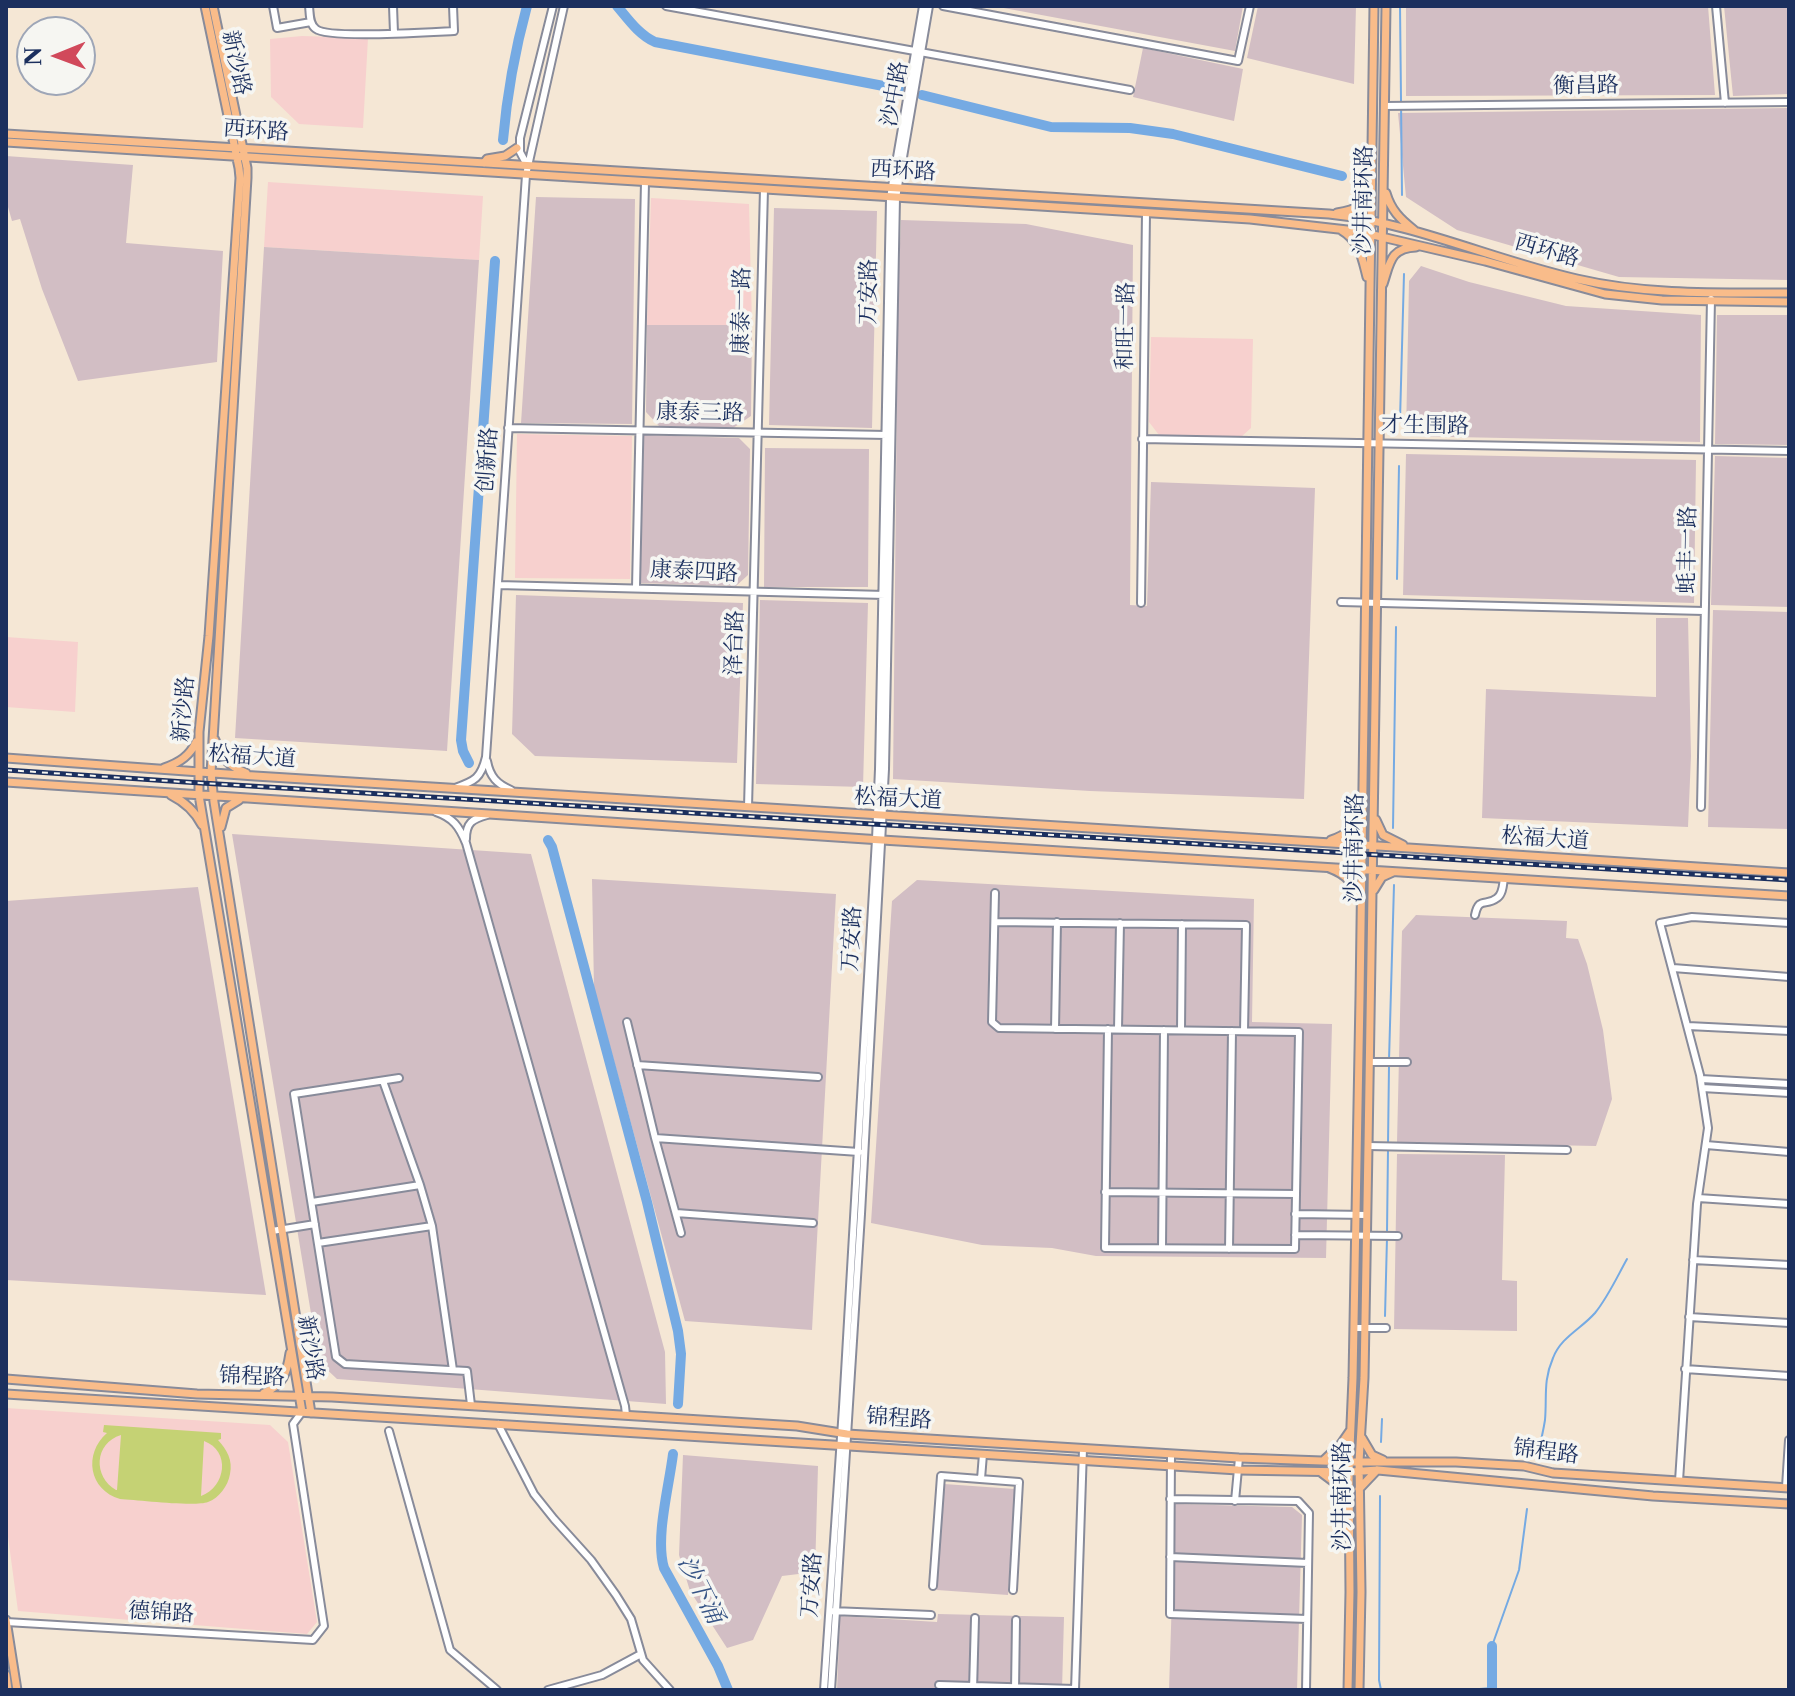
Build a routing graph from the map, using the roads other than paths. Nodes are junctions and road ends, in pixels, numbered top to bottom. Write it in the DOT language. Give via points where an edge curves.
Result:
graph roads {
  1 [pos="205,6"];
  2 [pos="213,6"];
  3 [pos="273,6"];
  4 [pos="309,6"];
  5 [pos="393,6"];
  6 [pos="453,6"];
  7 [pos="553,6"];
  8 [pos="564,6"];
  9 [pos="666,6"];
  10 [pos="923,6"];
  11 [pos="929,6"];
  12 [pos="943,6"];
  13 [pos="1250,6"];
  14 [pos="1374,6"];
  15 [pos="1386,6"];
  16 [pos="1716,6"];
  17 [pos="311,22"];
  18 [pos="394,33"];
  19 [pos="918,52"];
  20 [pos="1130,90"];
  21 [pos="1789,102"];
  22 [pos="1725,103"];
  23 [pos="1384,106"];
  24 [pos="6,134"];
  25 [pos="6,142"];
  26 [pos="517,148"];
  27 [pos="240,152"];
  28 [pos="484,163"];
  29 [pos="527,165"];
  30 [pos="526,175"];
  31 [pos="1373,179"];
  32 [pos="1384,180"];
  33 [pos="645,182"];
  34 [pos="764,189"];
  35 [pos="895,189"];
  36 [pos="893,198"];
  37 [pos="1146,213"];
  38 [pos="1329,214"];
  39 [pos="1371,221"];
  40 [pos="1382,224"];
  41 [pos="1339,230"];
  42 [pos="1415,232"];
  43 [pos="1371,235"];
  44 [pos="1382,237"];
  45 [pos="1426,247"];
  46 [pos="1370,290"];
  47 [pos="1381,291"];
  48 [pos="1789,293"];
  49 [pos="1711,297"];
  50 [pos="1789,302"];
  51 [pos="508,428"];
  52 [pos="640,430"];
  53 [pos="758,433"];
  54 [pos="888,435"];
  55 [pos="1142,439"];
  56 [pos="1369,443"];
  57 [pos="1380,443"];
  58 [pos="1708,449"];
  59 [pos="1789,451"];
  60 [pos="498,585"];
  61 [pos="636,587"];
  62 [pos="755,593"];
  63 [pos="885,594"];
  64 [pos="1341,602"];
  65 [pos="1141,603"];
  66 [pos="1366,603"];
  67 [pos="1377,603"];
  68 [pos="1704,611"];
  69 [pos="213,731"];
  70 [pos="199,732"];
  71 [pos="486,757"];
  72 [pos="6,758"];
  73 [pos="161,768"];
  74 [pos="198,772"];
  75 [pos="211,773"];
  76 [pos="255,776"];
  77 [pos="6,782"];
  78 [pos="455,788"];
  79 [pos="162,792"];
  80 [pos="515,792"];
  81 [pos="199,795"];
  82 [pos="213,796"];
  83 [pos="251,798"];
  84 [pos="1363,802"];
  85 [pos="748,807"];
  86 [pos="1701,807"];
  87 [pos="1374,808"];
  88 [pos="433,811"];
  89 [pos="492,814"];
  90 [pos="880,816"];
  91 [pos="205,831"];
  92 [pos="879,839"];
  93 [pos="220,841"];
  94 [pos="1322,842"];
  95 [pos="466,843"];
  96 [pos="1363,845"];
  97 [pos="1373,846"];
  98 [pos="1413,848"];
  99 [pos="1319,866"];
  100 [pos="1362,868"];
  101 [pos="1373,869"];
  102 [pos="1403,871"];
  103 [pos="1789,873"];
  104 [pos="1504,878"];
  105 [pos="995,893"];
  106 [pos="1789,896"];
  107 [pos="1372,900"];
  108 [pos="1475,915"];
  109 [pos="1361,917"];
  110 [pos="995,922"];
  111 [pos="1057,922"];
  112 [pos="1120,923"];
  113 [pos="1789,923"];
  114 [pos="1182,924"];
  115 [pos="1673,968"];
  116 [pos="1789,977"];
  117 [pos="627,1022"];
  118 [pos="1688,1026"];
  119 [pos="1055,1029"];
  120 [pos="1108,1029"];
  121 [pos="1118,1029"];
  122 [pos="1164,1030"];
  123 [pos="1181,1030"];
  124 [pos="1232,1031"];
  125 [pos="1244,1031"];
  126 [pos="1789,1031"];
  127 [pos="1370,1062"];
  128 [pos="1403,1062"];
  129 [pos="637,1065"];
  130 [pos="818,1077"];
  131 [pos="399,1078"];
  132 [pos="1701,1079"];
  133 [pos="383,1081"];
  134 [pos="1789,1084"];
  135 [pos="1702,1088"];
  136 [pos="1789,1093"];
  137 [pos="655,1138"];
  138 [pos="1706,1145"];
  139 [pos="1368,1146"];
  140 [pos="1567,1150"];
  141 [pos="861,1152"];
  142 [pos="1789,1152"];
  143 [pos="420,1185"];
  144 [pos="1105,1192"];
  145 [pos="1162,1192"];
  146 [pos="1230,1193"];
  147 [pos="1296,1194"];
  148 [pos="1698,1198"];
  149 [pos="312,1202"];
  150 [pos="1789,1204"];
  151 [pos="676,1213"];
  152 [pos="1295,1214"];
  153 [pos="1356,1215"];
  154 [pos="1367,1215"];
  155 [pos="813,1223"];
  156 [pos="315,1224"];
  157 [pos="432,1226"];
  158 [pos="282,1229"];
  159 [pos="272,1231"];
  160 [pos="681,1233"];
  161 [pos="1295,1235"];
  162 [pos="1356,1236"];
  163 [pos="1367,1236"];
  164 [pos="1398,1236"];
  165 [pos="318,1243"];
  166 [pos="1162,1248"];
  167 [pos="1229,1249"];
  168 [pos="1693,1260"];
  169 [pos="1789,1265"];
  170 [pos="1689,1317"];
  171 [pos="1789,1323"];
  172 [pos="1354,1328"];
  173 [pos="1365,1328"];
  174 [pos="1386,1328"];
  175 [pos="291,1343"];
  176 [pos="305,1369"];
  177 [pos="1685,1369"];
  178 [pos="453,1370"];
  179 [pos="1789,1376"];
  180 [pos="6,1379"];
  181 [pos="6,1394"];
  182 [pos="259,1394"];
  183 [pos="299,1397"];
  184 [pos="309,1397"];
  185 [pos="331,1397"];
  186 [pos="471,1405"];
  187 [pos="307,1412"];
  188 [pos="626,1415"];
  189 [pos="498,1424"];
  190 [pos="1351,1429"];
  191 [pos="389,1431"];
  192 [pos="844,1433"];
  193 [pos="1361,1435"];
  194 [pos="1789,1440"];
  195 [pos="843,1446"];
  196 [pos="1083,1449"];
  197 [pos="983,1454"];
  198 [pos="1171,1454"];
  199 [pos="1239,1458"];
  200 [pos="1083,1461"];
  201 [pos="1323,1461"];
  202 [pos="1385,1461"];
  203 [pos="1356,1465"];
  204 [pos="1171,1466"];
  205 [pos="1238,1470"];
  206 [pos="1378,1470"];
  207 [pos="1321,1472"];
  208 [pos="1349,1472"];
  209 [pos="981,1479"];
  210 [pos="1679,1481"];
  211 [pos="1787,1488"];
  212 [pos="1359,1489"];
  213 [pos="1170,1499"];
  214 [pos="1235,1501"];
  215 [pos="1349,1503"];
  216 [pos="1789,1504"];
  217 [pos="1170,1557"];
  218 [pos="1308,1563"];
  219 [pos="933,1586"];
  220 [pos="1013,1590"];
  221 [pos="832,1611"];
  222 [pos="931,1615"];
  223 [pos="975,1618"];
  224 [pos="1307,1619"];
  225 [pos="1016,1620"];
  226 [pos="6,1621"];
  227 [pos="641,1654"];
  228 [pos="6,1675"];
  229 [pos="939,1685"];
  230 [pos="973,1688"];
  231 [pos="1015,1689"];
  232 [pos="8,1690"];
  233 [pos="17,1690"];
  234 [pos="497,1690"];
  235 [pos="548,1690"];
  236 [pos="670,1690"];
  237 [pos="824,1690"];
  238 [pos="831,1690"];
  239 [pos="1075,1690"];
  240 [pos="1306,1690"];
  241 [pos="1348,1690"];
  242 [pos="1359,1690"];
  1 -- 27 [label="main road, 新沙路"];
  2 -- 27 [label="main road, 新沙路"];
  3 -- 17 [label="street" via="277,28"];
  4 -- 17 [label="street"];
  5 -- 18 [label="street"];
  6 -- 18 [label="street" via="454,31"];
  7 -- 29 [label="street, 创新路" via="520,138"];
  8 -- 29 [label="street, 创新路"];
  9 -- 19 [label="street"];
  10 -- 19 [label="street, 沙中路"];
  11 -- 19 [label="street, 沙中路"];
  12 -- 13 [label="street" via="1238,61"];
  14 -- 31 [label="main road, 沙井南环路"];
  15 -- 23 [label="main road, 沙井南环路"];
  16 -- 22 [label="street"];
  17 -- 18 [label="street" via="323,32"];
  19 -- 20 [label="street"];
  19 -- 35 [label="street, 沙中路"];
  21 -- 22 [label="street, 衡昌路"];
  22 -- 23 [label="street, 衡昌路"];
  23 -- 32 [label="main road, 沙井南环路"];
  24 -- 27 [label="main road, 西环路"];
  25 -- 27 [label="main road, 西环路"];
  26 -- 28 [label="main road"];
  27 -- 28 [label="main road, 西环路"];
  27 -- 30 [label="main road, 西环路"];
  27 -- 69 [label="main road, 新沙路" via="247,178"];
  27 -- 70 [label="main road, 新沙路"];
  28 -- 29 [label="main road, 西环路"];
  29 -- 30 [label="street, 创新路"];
  29 -- 35 [label="main road, 西环路"];
  30 -- 33 [label="main road, 西环路"];
  30 -- 51 [label="street, 创新路"];
  31 -- 38 [label="main road" via="1362,204"];
  31 -- 39 [label="main road, 沙井南环路"];
  32 -- 40 [label="main road, 沙井南环路"];
  32 -- 42 [label="main road" via="1392,209"];
  33 -- 34 [label="main road, 西环路"];
  33 -- 52 [label="street"];
  34 -- 36 [label="main road, 西环路"];
  34 -- 53 [label="street, 康泰一路"];
  35 -- 36 [label="street, 万安路"];
  35 -- 38 [label="main road, 西环路"];
  36 -- 37 [label="main road, 西环路"];
  36 -- 54 [label="street, 万安路"];
  37 -- 41 [label="main road, 西环路"];
  37 -- 55 [label="street, 和旺一路"];
  38 -- 39 [label="main road, 西环路"];
  39 -- 40 [label="main road, 西环路"];
  39 -- 43 [label="main road, 沙井南环路"];
  40 -- 42 [label="main road, 西环路"];
  40 -- 44 [label="main road, 沙井南环路"];
  41 -- 43 [label="main road, 西环路"];
  41 -- 46 [label="main road" via="1360,249"];
  42 -- 49 [label="main road, 西环路" via="1576,279"];
  43 -- 44 [label="main road, 西环路"];
  43 -- 46 [label="main road, 沙井南环路"];
  44 -- 45 [label="main road, 西环路"];
  44 -- 47 [label="main road, 沙井南环路"];
  45 -- 47 [label="main road" via="1396,253"];
  45 -- 49 [label="main road, 西环路" via="1605,294 1662,300"];
  46 -- 56 [label="main road, 沙井南环路"];
  47 -- 57 [label="main road, 沙井南环路"];
  48 -- 49 [label="main road, 西环路"];
  49 -- 50 [label="main road, 西环路"];
  49 -- 58 [label="street, 蚝丰一路"];
  51 -- 52 [label="street, 康泰三路"];
  51 -- 60 [label="street, 创新路"];
  52 -- 53 [label="street, 康泰三路"];
  52 -- 61 [label="street"];
  53 -- 54 [label="street, 康泰三路"];
  53 -- 62 [label="street, 泽台路"];
  54 -- 63 [label="street, 万安路"];
  55 -- 56 [label="street, 才生围路"];
  55 -- 65 [label="street, 和旺一路"];
  56 -- 57 [label="street, 才生围路"];
  56 -- 66 [label="main road, 沙井南环路"];
  57 -- 58 [label="street, 才生围路"];
  57 -- 67 [label="main road, 沙井南环路"];
  58 -- 59 [label="street, 才生围路"];
  58 -- 68 [label="street, 蚝丰一路"];
  60 -- 61 [label="street, 康泰四路"];
  60 -- 71 [label="street, 创新路"];
  61 -- 62 [label="street, 康泰四路"];
  62 -- 63 [label="street, 康泰四路"];
  62 -- 85 [label="street, 泽台路"];
  63 -- 90 [label="street, 万安路"];
  64 -- 66 [label="street"];
  66 -- 67 [label="street"];
  66 -- 84 [label="main road, 沙井南环路"];
  67 -- 68 [label="street"];
  67 -- 87 [label="main road, 沙井南环路"];
  68 -- 86 [label="street, 蚝丰一路"];
  69 -- 75 [label="main road, 新沙路"];
  69 -- 76 [label="main road" via="226,762"];
  70 -- 73 [label="main road" via="190,753"];
  70 -- 74 [label="main road, 新沙路"];
  71 -- 78 [label="street" via="476,779"];
  71 -- 80 [label="street" via="496,782"];
  72 -- 73 [label="main road, 松福大道"];
  73 -- 74 [label="main road, 松福大道"];
  74 -- 75 [label="main road, 松福大道"];
  74 -- 81 [label="main road, 新沙路"];
  75 -- 76 [label="main road, 松福大道"];
  75 -- 82 [label="main road, 新沙路"];
  76 -- 78 [label="main road, 松福大道"];
  77 -- 79 [label="main road, 松福大道"];
  78 -- 80 [label="main road, 松福大道"];
  79 -- 81 [label="main road, 松福大道"];
  79 -- 91 [label="main road" via="187,805"];
  80 -- 85 [label="main road, 松福大道"];
  81 -- 82 [label="main road, 松福大道"];
  81 -- 91 [label="main road, 新沙路"];
  82 -- 83 [label="main road, 松福大道"];
  82 -- 93 [label="main road, 新沙路"];
  83 -- 88 [label="main road, 松福大道"];
  83 -- 93 [label="main road" via="226,808"];
  84 -- 94 [label="main road" via="1348,833"];
  84 -- 96 [label="main road, 沙井南环路"];
  85 -- 90 [label="main road, 松福大道"];
  87 -- 97 [label="main road, 沙井南环路"];
  87 -- 98 [label="main road" via="1383,835"];
  88 -- 89 [label="main road, 松福大道"];
  88 -- 95 [label="street" via="457,824"];
  89 -- 92 [label="main road, 松福大道"];
  89 -- 95 [label="street" via="470,822"];
  90 -- 92 [label="street, 万安路"];
  90 -- 94 [label="main road, 松福大道"];
  91 -- 159 [label="main road, 新沙路"];
  92 -- 99 [label="main road, 松福大道"];
  92 -- 141 [label="street, 万安路"];
  93 -- 158 [label="main road, 新沙路"];
  94 -- 96 [label="main road, 松福大道"];
  95 -- 188 [label="street"];
  96 -- 97 [label="main road, 松福大道"];
  96 -- 100 [label="main road, 沙井南环路"];
  97 -- 98 [label="main road, 松福大道"];
  97 -- 101 [label="main road, 沙井南环路"];
  98 -- 103 [label="main road, 松福大道"];
  99 -- 100 [label="main road, 松福大道"];
  99 -- 109 [label="main road" via="1349,880"];
  100 -- 101 [label="main road, 松福大道"];
  100 -- 109 [label="main road, 沙井南环路"];
  101 -- 102 [label="main road, 松福大道"];
  101 -- 107 [label="main road, 沙井南环路"];
  102 -- 104 [label="main road, 松福大道"];
  102 -- 107 [label="main road" via="1379,881"];
  104 -- 106 [label="main road, 松福大道"];
  104 -- 108 [label="street" via="1501,893 1480,903"];
  105 -- 110 [label="street"];
  107 -- 127 [label="main road, 沙井南环路"];
  109 -- 153 [label="main road, 沙井南环路"];
  110 -- 111 [label="street"];
  110 -- 119 [label="street" via="992,1022 999,1028"];
  111 -- 112 [label="street"];
  111 -- 119 [label="street"];
  112 -- 114 [label="street"];
  112 -- 121 [label="street"];
  113 -- 115 [label="street" via="1692,917 1660,923"];
  114 -- 123 [label="street"];
  114 -- 125 [label="street" via="1246,925"];
  115 -- 116 [label="street"];
  115 -- 118 [label="street"];
  117 -- 129 [label="street"];
  118 -- 126 [label="street"];
  118 -- 132 [label="street"];
  119 -- 120 [label="street"];
  120 -- 121 [label="street"];
  120 -- 144 [label="street"];
  121 -- 122 [label="street"];
  122 -- 123 [label="street"];
  122 -- 145 [label="street"];
  123 -- 124 [label="street"];
  124 -- 125 [label="street"];
  124 -- 146 [label="street"];
  125 -- 147 [label="street" via="1299,1032"];
  127 -- 128 [label="street"];
  127 -- 139 [label="main road, 沙井南环路"];
  129 -- 130 [label="street"];
  129 -- 137 [label="street"];
  131 -- 133 [label="street"];
  132 -- 134 [label="street"];
  132 -- 135 [label="street"];
  133 -- 143 [label="street"];
  133 -- 149 [label="street" via="294,1094"];
  135 -- 136 [label="street"];
  135 -- 138 [label="street"];
  137 -- 141 [label="street"];
  137 -- 151 [label="street"];
  138 -- 142 [label="street"];
  138 -- 148 [label="street"];
  139 -- 140 [label="street"];
  139 -- 154 [label="main road, 沙井南环路"];
  141 -- 192 [label="street, 万安路"];
  143 -- 149 [label="street"];
  143 -- 157 [label="street"];
  144 -- 145 [label="street"];
  144 -- 166 [label="street" via="1105,1248"];
  145 -- 146 [label="street"];
  145 -- 166 [label="street"];
  146 -- 147 [label="street"];
  146 -- 167 [label="street"];
  147 -- 152 [label="street"];
  148 -- 150 [label="street"];
  148 -- 168 [label="street"];
  149 -- 156 [label="street"];
  151 -- 155 [label="street"];
  151 -- 160 [label="street"];
  152 -- 153 [label="street"];
  152 -- 161 [label="street"];
  153 -- 154 [label="street"];
  153 -- 162 [label="main road, 沙井南环路"];
  154 -- 163 [label="main road, 沙井南环路"];
  156 -- 158 [label="street"];
  156 -- 165 [label="street"];
  157 -- 165 [label="street"];
  157 -- 178 [label="street"];
  158 -- 159 [label="street"];
  158 -- 176 [label="main road, 新沙路"];
  159 -- 175 [label="main road, 新沙路"];
  161 -- 162 [label="street"];
  161 -- 167 [label="street" via="1295,1249"];
  162 -- 163 [label="street"];
  162 -- 172 [label="main road, 沙井南环路"];
  163 -- 164 [label="street"];
  163 -- 173 [label="main road, 沙井南环路"];
  165 -- 178 [label="street" via="336,1357 345,1364"];
  166 -- 167 [label="street"];
  168 -- 169 [label="street"];
  168 -- 170 [label="street"];
  170 -- 171 [label="street"];
  170 -- 177 [label="street"];
  172 -- 173 [label="street"];
  172 -- 190 [label="main road, 沙井南环路"];
  173 -- 174 [label="street"];
  173 -- 193 [label="main road, 沙井南环路"];
  175 -- 182 [label="main road" via="280,1384"];
  175 -- 183 [label="main road, 新沙路"];
  176 -- 184 [label="main road, 新沙路"];
  176 -- 185 [label="main road" via="312,1385"];
  177 -- 179 [label="street"];
  177 -- 210 [label="street"];
  178 -- 186 [label="street" via="467,1371"];
  180 -- 182 [label="main road, 锦程路"];
  181 -- 187 [label="main road, 锦程路"];
  182 -- 183 [label="main road, 锦程路"];
  183 -- 184 [label="main road, 锦程路"];
  183 -- 187 [label="main road, 新沙路"];
  184 -- 185 [label="main road, 锦程路"];
  184 -- 187 [label="main road, 新沙路"];
  185 -- 186 [label="main road, 锦程路"];
  186 -- 188 [label="main road, 锦程路"];
  187 -- 189 [label="main road, 锦程路"];
  187 -- 226 [label="street, 德锦路" via="293,1424 324,1626 313,1640"];
  188 -- 192 [label="main road, 锦程路"];
  189 -- 195 [label="main road, 锦程路"];
  189 -- 227 [label="street" via="534,1494 591,1560 631,1619"];
  190 -- 201 [label="main road"];
  190 -- 203 [label="main road, 沙井南环路"];
  191 -- 234 [label="street" via="450,1650"];
  192 -- 195 [label="street, 万安路"];
  192 -- 196 [label="main road, 锦程路"];
  193 -- 202 [label="main road" via="1372,1455"];
  193 -- 203 [label="main road, 沙井南环路"];
  194 -- 211 [label="street"];
  195 -- 197 [label="main road, 锦程路"];
  195 -- 221 [label="street, 万安路"];
  196 -- 198 [label="main road, 锦程路"];
  196 -- 200 [label="street"];
  197 -- 200 [label="main road, 锦程路"];
  197 -- 209 [label="street"];
  198 -- 199 [label="main road, 锦程路"];
  198 -- 204 [label="street"];
  199 -- 201 [label="main road, 锦程路"];
  199 -- 205 [label="street"];
  200 -- 204 [label="main road, 锦程路"];
  200 -- 239 [label="street"];
  201 -- 203 [label="main road, 锦程路"];
  202 -- 203 [label="main road, 锦程路"];
  202 -- 210 [label="main road, 锦程路" via="1524,1466 1553,1473"];
  203 -- 206 [label="main road, 锦程路"];
  203 -- 208 [label="main road, 沙井南环路"];
  203 -- 212 [label="main road, 沙井南环路"];
  204 -- 205 [label="main road, 锦程路"];
  204 -- 213 [label="street"];
  205 -- 207 [label="main road, 锦程路"];
  205 -- 214 [label="street"];
  206 -- 212 [label="main road"];
  206 -- 216 [label="main road, 锦程路"];
  207 -- 208 [label="main road, 锦程路"];
  207 -- 215 [label="main road"];
  208 -- 215 [label="main road, 沙井南环路"];
  209 -- 219 [label="street" via="941,1476"];
  209 -- 220 [label="street" via="1019,1482"];
  210 -- 211 [label="main road, 锦程路"];
  212 -- 242 [label="main road, 沙井南环路"];
  213 -- 214 [label="street"];
  213 -- 217 [label="street"];
  214 -- 218 [label="street" via="1298,1501 1309,1513"];
  215 -- 241 [label="main road, 沙井南环路"];
  217 -- 218 [label="street"];
  217 -- 224 [label="street" via="1170,1614"];
  218 -- 224 [label="street"];
  221 -- 222 [label="street"];
  221 -- 237 [label="street, 万安路"];
  221 -- 238 [label="street, 万安路"];
  223 -- 230 [label="street"];
  224 -- 240 [label="street"];
  225 -- 231 [label="street"];
  226 -- 233 [label="main road"];
  227 -- 235 [label="street" via="602,1675"];
  227 -- 236 [label="street"];
  228 -- 232 [label="main road"];
  229 -- 230 [label="street"];
  230 -- 231 [label="street"];
  231 -- 239 [label="street"];
}
